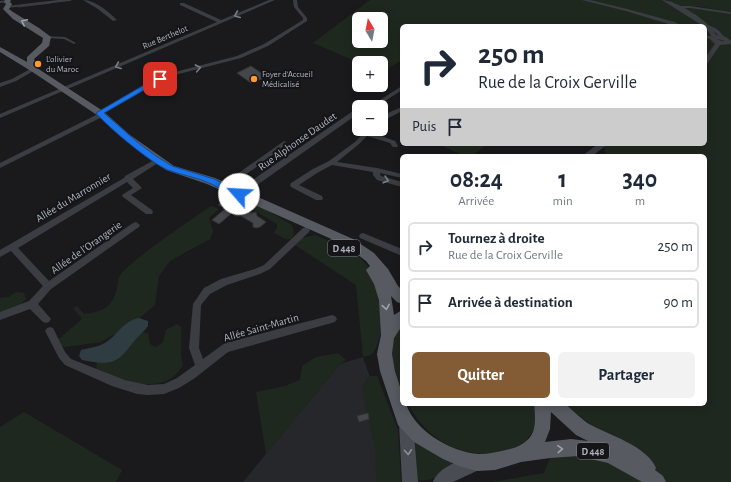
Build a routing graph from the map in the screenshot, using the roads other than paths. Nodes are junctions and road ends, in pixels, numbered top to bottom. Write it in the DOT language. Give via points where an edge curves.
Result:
graph roads {
  1 [pos="70,0"];
  2 [pos="85,0"];
  3 [pos="273,0"];
  4 [pos="295,0"];
  5 [pos="584,0"];
  6 [pos="665,0"];
  7 [pos="62,1"];
  8 [pos="6,3"];
  9 [pos="182,4"];
  10 [pos="676,7"];
  11 [pos="731,13"];
  12 [pos="115,20"];
  13 [pos="221,22"];
  14 [pos="673,24"];
  15 [pos="700,24"];
  16 [pos="707,28"];
  17 [pos="707,29"];
  18 [pos="707,36"];
  19 [pos="47,37"];
  20 [pos="713,38"];
  21 [pos="721,41"];
  22 [pos="74,43"];
  23 [pos="730,43"];
  24 [pos="0,49"];
  25 [pos="30,60"];
  26 [pos="707,60"];
  27 [pos="22,62"];
  28 [pos="34,69"];
  29 [pos="0,85"];
  30 [pos="63,89"];
  31 [pos="400,89"];
  32 [pos="383,100"];
  33 [pos="400,110"];
  34 [pos="101,114"];
  35 [pos="352,114"];
  36 [pos="0,116"];
  37 [pos="388,116"];
  38 [pos="362,136"];
  39 [pos="379,136"];
  40 [pos="284,143"];
  41 [pos="395,146"];
  42 [pos="601,146"];
  43 [pos="589,154"];
  44 [pos="158,160"];
  45 [pos="331,164"];
  46 [pos="0,166"];
  47 [pos="377,170"];
  48 [pos="400,176"];
  49 [pos="127,178"];
  50 [pos="221,185"];
  51 [pos="400,185"];
  52 [pos="248,188"];
  53 [pos="320,198"];
  54 [pos="253,200"];
  55 [pos="149,212"];
  56 [pos="136,225"];
  57 [pos="306,230"];
  58 [pos="363,236"];
  59 [pos="12,247"];
  60 [pos="400,252"];
  61 [pos="0,254"];
  62 [pos="48,286"];
  63 [pos="400,296"];
  64 [pos="32,304"];
  65 [pos="0,316"];
  66 [pos="400,318"];
  67 [pos="46,319"];
  68 [pos="332,319"];
  69 [pos="50,331"];
  70 [pos="388,334"];
  71 [pos="201,367"];
  72 [pos="542,406"];
  73 [pos="555,406"];
  74 [pos="406,423"];
  75 [pos="521,454"];
  76 [pos="477,462"];
  77 [pos="410,482"];
  78 [pos="441,482"];
  79 [pos="657,482"];
  80 [pos="663,482"];
  1 -- 7 [label="street"];
  2 -- 12 [label="street"];
  3 -- 13 [label="street, Rue Berthelot, one-way"];
  34 -- 4 [label="street, one-way" via="169,75 239,57 266,45 305,21 296,7"];
  5 -- 14 [label="street"];
  6 -- 10 [label="street"];
  7 -- 8 [label="street"];
  19 -- 8 [label="main road, one-way" via="37,28 10,14 6,9"];
  9 -- 13 [label="street"];
  10 -- 11 [label="street"];
  10 -- 15 [label="street"];
  13 -- 30 [label="street, Rue Berthelot, one-way"];
  16 -- 21 [label="street" via="718,32"];
  17 -- 20 [label="street" via="714,34"];
  18 -- 20 [label="street"];
  19 -- 22 [label="street" via="65,38"];
  19 -- 25 [label="main road" via="46,44"];
  20 -- 21 [label="street"];
  21 -- 23 [label="street"];
  21 -- 26 [label="street"];
  24 -- 27 [label="main road"];
  25 -- 27 [label="main road"];
  25 -- 28 [label="main road"];
  27 -- 28 [label="main road"];
  28 -- 29 [label="street"];
  28 -- 30 [label="main road, D 448"];
  30 -- 34 [label="main road, D 448"];
  30 -- 36 [label="street, Rue Berthelot"];
  31 -- 32 [label="street"];
  33 -- 37 [label="street"];
  34 -- 44 [label="main road, D 448"];
  34 -- 46 [label="street"];
  35 -- 52 [label="street, Rue Alphonse Daudet"];
  38 -- 45 [label="street"];
  39 -- 41 [label="street" via="393,142"];
  40 -- 50 [label="street" via="242,174"];
  42 -- 43 [label="street"];
  44 -- 49 [label="street, Allée du Marronnier"];
  44 -- 50 [label="main road, D 448" via="170,168"];
  45 -- 47 [label="street"];
  45 -- 53 [label="street" via="315,171 294,186"];
  47 -- 48 [label="street"];
  47 -- 51 [label="street, one-way" via="376,175 379,178"];
  49 -- 55 [label="street" via="138,188 126,195"];
  49 -- 59 [label="street, Allée du Marronnier"];
  50 -- 54 [label="main road, D 448"];
  54 -- 57 [label="main road, D 448"];
  54 -- 63 [label="main road, D 448" via="349,242 370,257"];
  56 -- 62 [label="street, Allée de l'Orangerie"];
  57 -- 70 [label="main road, D 448, one-way" via="363,259 375,274 384,293"];
  57 -- 71 [label="street" via="267,267 224,282 207,291 197,304 194,348"];
  58 -- 60 [label="street"];
  59 -- 61 [label="street, Allée du Marronnier"];
  59 -- 62 [label="street"];
  62 -- 64 [label="street, Allée de l'Orangerie"];
  64 -- 65 [label="street"];
  64 -- 67 [label="street"];
  66 -- 70 [label="main road"];
  68 -- 71 [label="street, Allée Saint-Martin" via="225,348"];
  69 -- 71 [label="street, Allée Saint-Martin" via="68,362 133,389 158,390 182,381"];
  70 -- 74 [label="main road" via="385,343 386,364"];
  72 -- 75 [label="main road" via="543,425 539,438"];
  73 -- 80 [label="main road, D 448" via="582,429 626,451"];
  74 -- 76 [label="main road" via="423,439 446,452"];
  74 -- 77 [label="main road, one-way"];
  75 -- 76 [label="main road" via="498,461"];
  75 -- 79 [label="main road, D 448, one-way" via="557,448 580,448 608,455 643,472"];
  76 -- 78 [label="main road"];
}
